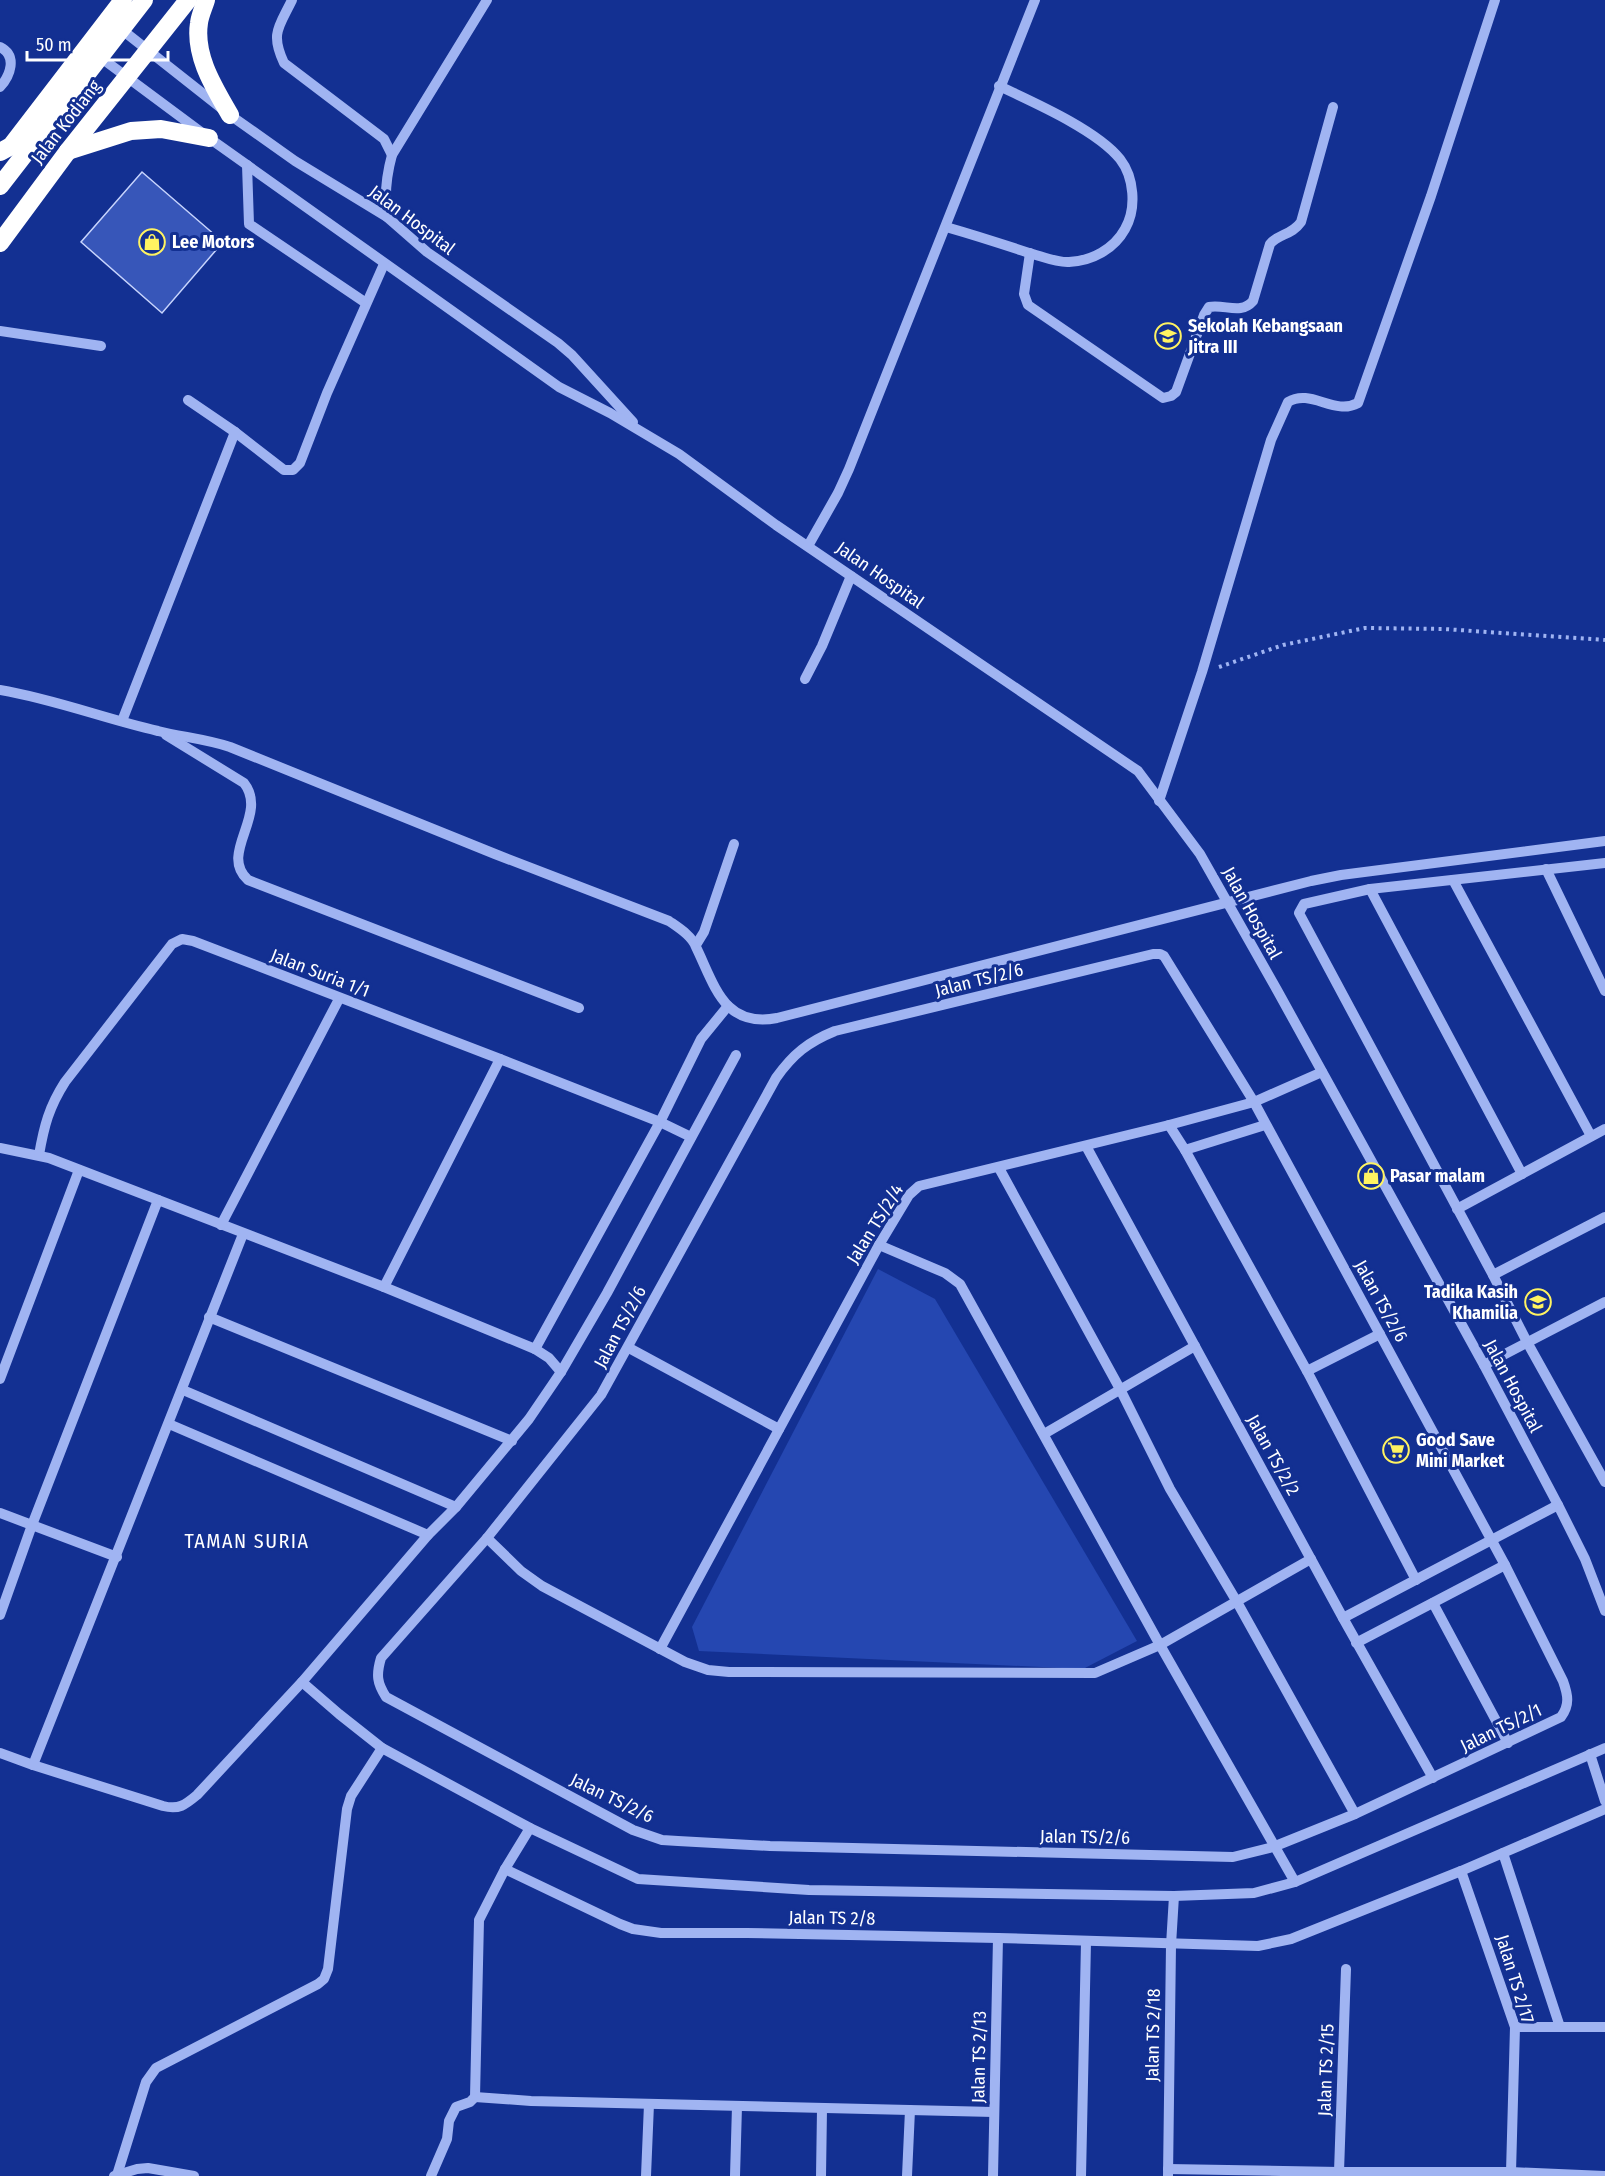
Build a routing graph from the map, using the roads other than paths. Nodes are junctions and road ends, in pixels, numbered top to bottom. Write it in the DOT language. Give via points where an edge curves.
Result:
graph roads {
  1 [pos="123,0"];
  2 [pos="144,0"];
  3 [pos="188,0"];
  4 [pos="206,0"];
  5 [pos="292,0"];
  6 [pos="487,0"];
  7 [pos="1035,0"];
  8 [pos="1495,0"];
  9 [pos="121,29"];
  10 [pos="0,47"];
  11 [pos="149,51"];
  12 [pos="100,57"];
  13 [pos="128,77"];
  14 [pos="999,86"];
  15 [pos="0,87"];
  16 [pos="1333,107"];
  17 [pos="230,115"];
  18 [pos="209,138"];
  19 [pos="68,151"];
  20 [pos="0,152"];
  21 [pos="392,155"];
  22 [pos="247,165"];
  23 [pos="0,186"];
  24 [pos="387,217"];
  25 [pos="946,227"];
  26 [pos="0,243"];
  27 [pos="1030,253"];
  28 [pos="384,264"];
  29 [pos="366,303"];
  30 [pos="0,331"];
  31 [pos="101,346"];
  32 [pos="188,400"];
  33 [pos="642,431"];
  34 [pos="235,432"];
  35 [pos="808,546"];
  36 [pos="851,576"];
  37 [pos="804,679"];
  38 [pos="0,690"];
  39 [pos="122,721"];
  40 [pos="158,731"];
  41 [pos="1159,801"];
  42 [pos="1605,841"];
  43 [pos="735,844"];
  44 [pos="1605,863"];
  45 [pos="1546,869"];
  46 [pos="1454,880"];
  47 [pos="1370,889"];
  48 [pos="1226,903"];
  49 [pos="696,945"];
  50 [pos="1605,992"];
  51 [pos="339,999"];
  52 [pos="729,1006"];
  53 [pos="579,1008"];
  54 [pos="736,1055"];
  55 [pos="500,1059"];
  56 [pos="1322,1072"];
  57 [pos="1254,1102"];
  58 [pos="660,1122"];
  59 [pos="1169,1125"];
  60 [pos="1265,1125"];
  61 [pos="1605,1129"];
  62 [pos="1591,1136"];
  63 [pos="691,1137"];
  64 [pos="1086,1146"];
  65 [pos="0,1148"];
  66 [pos="1185,1149"];
  67 [pos="39,1155"];
  68 [pos="999,1168"];
  69 [pos="79,1170"];
  70 [pos="1522,1174"];
  71 [pos="158,1200"];
  72 [pos="1457,1209"];
  73 [pos="1605,1217"];
  74 [pos="221,1225"];
  75 [pos="243,1234"];
  76 [pos="879,1245"];
  77 [pos="1493,1275"];
  78 [pos="384,1287"];
  79 [pos="1604,1305"];
  80 [pos="209,1317"];
  81 [pos="1380,1334"];
  82 [pos="1527,1342"];
  83 [pos="1195,1346"];
  84 [pos="629,1348"];
  85 [pos="535,1349"];
  86 [pos="1484,1365"];
  87 [pos="1307,1371"];
  88 [pos="561,1372"];
  89 [pos="0,1379"];
  90 [pos="1120,1389"];
  91 [pos="183,1390"];
  92 [pos="169,1424"];
  93 [pos="779,1429"];
  94 [pos="1044,1434"];
  95 [pos="512,1441"];
  96 [pos="1605,1482"];
  97 [pos="1558,1505"];
  98 [pos="456,1507"];
  99 [pos="0,1513"];
  100 [pos="32,1525"];
  101 [pos="428,1535"];
  102 [pos="487,1538"];
  103 [pos="1491,1539"];
  104 [pos="117,1557"];
  105 [pos="1311,1559"];
  106 [pos="1505,1565"];
  107 [pos="1416,1580"];
  108 [pos="1237,1602"];
  109 [pos="1433,1603"];
  110 [pos="1605,1611"];
  111 [pos="0,1615"];
  112 [pos="1343,1618"];
  113 [pos="1356,1643"];
  114 [pos="1160,1645"];
  115 [pos="660,1649"];
  116 [pos="302,1682"];
  117 [pos="1508,1743"];
  118 [pos="382,1748"];
  119 [pos="1605,1748"];
  120 [pos="0,1753"];
  121 [pos="1590,1755"];
  122 [pos="33,1766"];
  123 [pos="1433,1778"];
  124 [pos="1605,1801"];
  125 [pos="1605,1809"];
  126 [pos="1355,1814"];
  127 [pos="530,1828"];
  128 [pos="1273,1847"];
  129 [pos="1503,1853"];
  130 [pos="505,1869"];
  131 [pos="1461,1871"];
  132 [pos="1294,1882"];
  133 [pos="1174,1896"];
  134 [pos="998,1938"];
  135 [pos="1086,1942"];
  136 [pos="1171,1945"];
  137 [pos="1346,1969"];
  138 [pos="1515,2026"];
  139 [pos="1560,2026"];
  140 [pos="1605,2027"];
  141 [pos="475,2097"];
  142 [pos="649,2104"];
  143 [pos="737,2106"];
  144 [pos="822,2109"];
  145 [pos="910,2110"];
  146 [pos="994,2112"];
  147 [pos="1168,2172"];
  148 [pos="1339,2172"];
  149 [pos="1511,2172"];
  150 [pos="116,2176"];
  151 [pos="194,2176"];
  152 [pos="430,2176"];
  153 [pos="646,2176"];
  154 [pos="735,2176"];
  155 [pos="820,2176"];
  156 [pos="907,2176"];
  157 [pos="993,2176"];
  158 [pos="1081,2176"];
  159 [pos="1605,2176"];
  1 -- 20 [label="highway" via="10,146"];
  2 -- 9 [label="highway, Jalan Kodiang"];
  3 -- 11 [label="highway, Jalan Kodiang"];
  4 -- 17 [label="highway" via="199,23 199,47 207,73"];
  5 -- 21 [label="street" via="276,32 276,46 284,63 384,139"];
  6 -- 21 [label="street"];
  7 -- 14 [label="street"];
  8 -- 41 [label="street" via="1358,403 1343,408 1305,398 1293,399 1271,440"];
  9 -- 11 [label="street, Jalan Hospital"];
  9 -- 12 [label="highway, Jalan Kodiang"];
  10 -- 15 [label="street" via="6,50 11,69"];
  11 -- 13 [label="highway, Jalan Kodiang"];
  11 -- 17 [label="street, Jalan Hospital"];
  12 -- 13 [label="street, Jalan Hospital"];
  12 -- 23 [label="highway, Jalan Kodiang"];
  13 -- 18 [label="street, Jalan Hospital"];
  13 -- 19 [label="highway, Jalan Kodiang"];
  14 -- 25 [label="street"];
  14 -- 27 [label="street" via="1052,111 1103,144 1120,160 1131,182 1133,205 1126,228 1111,247 1090,259 1066,263"];
  16 -- 27 [label="street" via="1301,222 1270,244 1248,307 1209,307 1176,392 1171,396 1163,398 1028,305 1024,294"];
  17 -- 24 [label="street, Jalan Hospital" via="295,161"];
  18 -- 19 [label="highway" via="161,129 131,130"];
  18 -- 22 [label="street, Jalan Hospital"];
  19 -- 26 [label="highway, Jalan Kodiang"];
  21 -- 24 [label="street" via="384,195"];
  22 -- 28 [label="street, Jalan Hospital"];
  22 -- 29 [label="street" via="249,224"];
  24 -- 33 [label="street, Jalan Hospital" via="427,252 558,343"];
  25 -- 27 [label="street"];
  25 -- 35 [label="street" via="849,469"];
  28 -- 29 [label="street"];
  28 -- 33 [label="street, Jalan Hospital" via="559,387"];
  29 -- 34 [label="street" via="300,463 293,470 284,470"];
  30 -- 31 [label="street"];
  32 -- 34 [label="street"];
  33 -- 35 [label="street, Jalan Hospital"];
  34 -- 39 [label="street"];
  35 -- 36 [label="street, Jalan Hospital"];
  36 -- 37 [label="street"];
  36 -- 41 [label="street, Jalan Hospital" via="1138,771"];
  38 -- 39 [label="street"];
  39 -- 40 [label="street"];
  40 -- 49 [label="street" via="214,741 669,921"];
  40 -- 53 [label="street" via="249,789 253,806 238,854 238,864 248,880"];
  41 -- 48 [label="street, Jalan Hospital" via="1200,854"];
  42 -- 48 [label="street" via="1341,875"];
  43 -- 49 [label="street"];
  44 -- 45 [label="street"];
  45 -- 46 [label="street"];
  45 -- 50 [label="street"];
  46 -- 47 [label="street"];
  46 -- 62 [label="street"];
  47 -- 70 [label="street"];
  47 -- 72 [label="street" via="1304,904 1299,913"];
  48 -- 52 [label="street" via="764,1021 746,1019"];
  48 -- 56 [label="street, Jalan Hospital"];
  49 -- 52 [label="street" via="700,959"];
  51 -- 55 [label="street, Jalan Suria 1/1"];
  51 -- 67 [label="street, Jalan Suria 1/1" via="193,941 182,939 172,944 53,1101"];
  51 -- 74 [label="street"];
  52 -- 58 [label="street" via="701,1039"];
  54 -- 63 [label="street"];
  55 -- 58 [label="street, Jalan Suria 1/1"];
  55 -- 78 [label="street"];
  56 -- 57 [label="street, Jalan TS/2/4"];
  56 -- 86 [label="street, Jalan Hospital"];
  57 -- 59 [label="street, Jalan TS/2/4"];
  57 -- 60 [label="street, Jalan TS/2/6"];
  57 -- 84 [label="street, Jalan TS/2/6" via="1160,954 835,1031 818,1038 790,1059 776,1077"];
  58 -- 63 [label="street, Jalan Suria 1/1"];
  58 -- 85 [label="street"];
  59 -- 64 [label="street, Jalan TS/2/4"];
  59 -- 66 [label="street"];
  60 -- 66 [label="street"];
  60 -- 81 [label="street, Jalan TS/2/6"];
  61 -- 62 [label="street"];
  62 -- 70 [label="street"];
  63 -- 88 [label="street"];
  64 -- 68 [label="street, Jalan TS/2/4"];
  64 -- 83 [label="street, Jalan TS/2/2"];
  65 -- 67 [label="street"];
  66 -- 87 [label="street"];
  67 -- 69 [label="street"];
  68 -- 76 [label="street, Jalan TS/2/4" via="919,1186 909,1195"];
  68 -- 90 [label="street"];
  69 -- 71 [label="street"];
  69 -- 89 [label="street"];
  70 -- 72 [label="street"];
  71 -- 74 [label="street"];
  71 -- 100 [label="street"];
  72 -- 77 [label="street"];
  73 -- 77 [label="street"];
  74 -- 75 [label="street"];
  75 -- 78 [label="street"];
  75 -- 80 [label="street"];
  76 -- 93 [label="street, Jalan TS/2/4"];
  76 -- 94 [label="street" via="945,1273 960,1284"];
  77 -- 82 [label="street"];
  78 -- 85 [label="street"];
  79 -- 82 [label="street"];
  80 -- 91 [label="street"];
  80 -- 95 [label="street"];
  81 -- 87 [label="street"];
  81 -- 103 [label="street, Jalan TS/2/6"];
  82 -- 86 [label="street"];
  82 -- 96 [label="street"];
  83 -- 90 [label="street"];
  83 -- 105 [label="street, Jalan TS/2/2"];
  84 -- 93 [label="street"];
  84 -- 102 [label="street, Jalan TS/2/6" via="591,1408"];
  85 -- 88 [label="street"];
  86 -- 97 [label="street, Jalan Hospital"];
  87 -- 107 [label="street"];
  88 -- 95 [label="street"];
  90 -- 94 [label="street"];
  90 -- 108 [label="street" via="1170,1489"];
  91 -- 92 [label="street"];
  91 -- 98 [label="street"];
  92 -- 101 [label="street"];
  92 -- 104 [label="street"];
  93 -- 115 [label="street, Jalan TS/2/4"];
  94 -- 114 [label="street"];
  95 -- 98 [label="street"];
  97 -- 103 [label="street"];
  97 -- 110 [label="street, Jalan Hospital"];
  98 -- 101 [label="street"];
  99 -- 100 [label="street"];
  100 -- 104 [label="street"];
  100 -- 111 [label="street"];
  101 -- 116 [label="street"];
  102 -- 115 [label="street" via="521,1572 542,1586"];
  102 -- 128 [label="street, Jalan TS/2/6" via="381,1658 378,1685 386,1697 633,1830 670,1840 770,1846 1233,1857"];
  103 -- 106 [label="street, Jalan TS/2/1"];
  103 -- 107 [label="street"];
  104 -- 122 [label="street"];
  105 -- 108 [label="street"];
  105 -- 112 [label="street, Jalan TS/2/2"];
  106 -- 109 [label="street"];
  106 -- 117 [label="street, Jalan TS/2/1" via="1568,1695 1561,1717"];
  107 -- 112 [label="street"];
  108 -- 114 [label="street"];
  108 -- 126 [label="street"];
  109 -- 113 [label="street"];
  109 -- 117 [label="street"];
  112 -- 113 [label="street, Jalan TS/2/2"];
  113 -- 123 [label="street, Jalan TS/2/2"];
  114 -- 115 [label="street" via="1104,1671 1082,1675 729,1671 696,1667"];
  114 -- 128 [label="street"];
  116 -- 118 [label="street"];
  116 -- 122 [label="street" via="184,1806 175,1809"];
  117 -- 123 [label="street, Jalan TS/2/1"];
  118 -- 127 [label="street"];
  118 -- 150 [label="street" via="351,1796 347,1809 324,1979 156,2068 146,2082"];
  119 -- 121 [label="street"];
  120 -- 122 [label="street"];
  121 -- 124 [label="street"];
  121 -- 132 [label="street"];
  123 -- 126 [label="street, Jalan TS/2/1"];
  125 -- 129 [label="street, Jalan TS 2/8"];
  126 -- 128 [label="street, Jalan TS/2/1"];
  127 -- 130 [label="street"];
  127 -- 133 [label="street" via="638,1879 798,1889"];
  128 -- 132 [label="street"];
  129 -- 131 [label="street, Jalan TS 2/8"];
  129 -- 139 [label="street"];
  130 -- 134 [label="street, Jalan TS 2/8" via="645,1932"];
  130 -- 141 [label="street" via="479,1920"];
  131 -- 136 [label="street, Jalan TS 2/8" via="1291,1939 1258,1946"];
  131 -- 138 [label="street, Jalan TS 2/17"];
  132 -- 133 [label="street" via="1254,1893"];
  133 -- 136 [label="street, Jalan TS 2/18"];
  134 -- 135 [label="street, Jalan TS 2/8"];
  134 -- 146 [label="street, Jalan TS 2/13"];
  135 -- 136 [label="street, Jalan TS 2/8"];
  135 -- 158 [label="street"];
  136 -- 147 [label="street, Jalan TS 2/18"];
  137 -- 148 [label="street, Jalan TS 2/15"];
  138 -- 139 [label="street"];
  138 -- 149 [label="street, Jalan TS 2/17"];
  139 -- 140 [label="street"];
  141 -- 142 [label="street"];
  141 -- 152 [label="street" via="456,2107 448,2121 447,2139"];
  142 -- 143 [label="street"];
  142 -- 153 [label="street"];
  143 -- 144 [label="street"];
  143 -- 154 [label="street"];
  144 -- 145 [label="street"];
  144 -- 155 [label="street"];
  145 -- 146 [label="street"];
  145 -- 156 [label="street"];
  146 -- 157 [label="street, Jalan TS 2/13"];
  147 -- 148 [label="street"];
  148 -- 149 [label="street"];
  149 -- 159 [label="street"];
  150 -- 151 [label="street" via="137,2169"];
}
